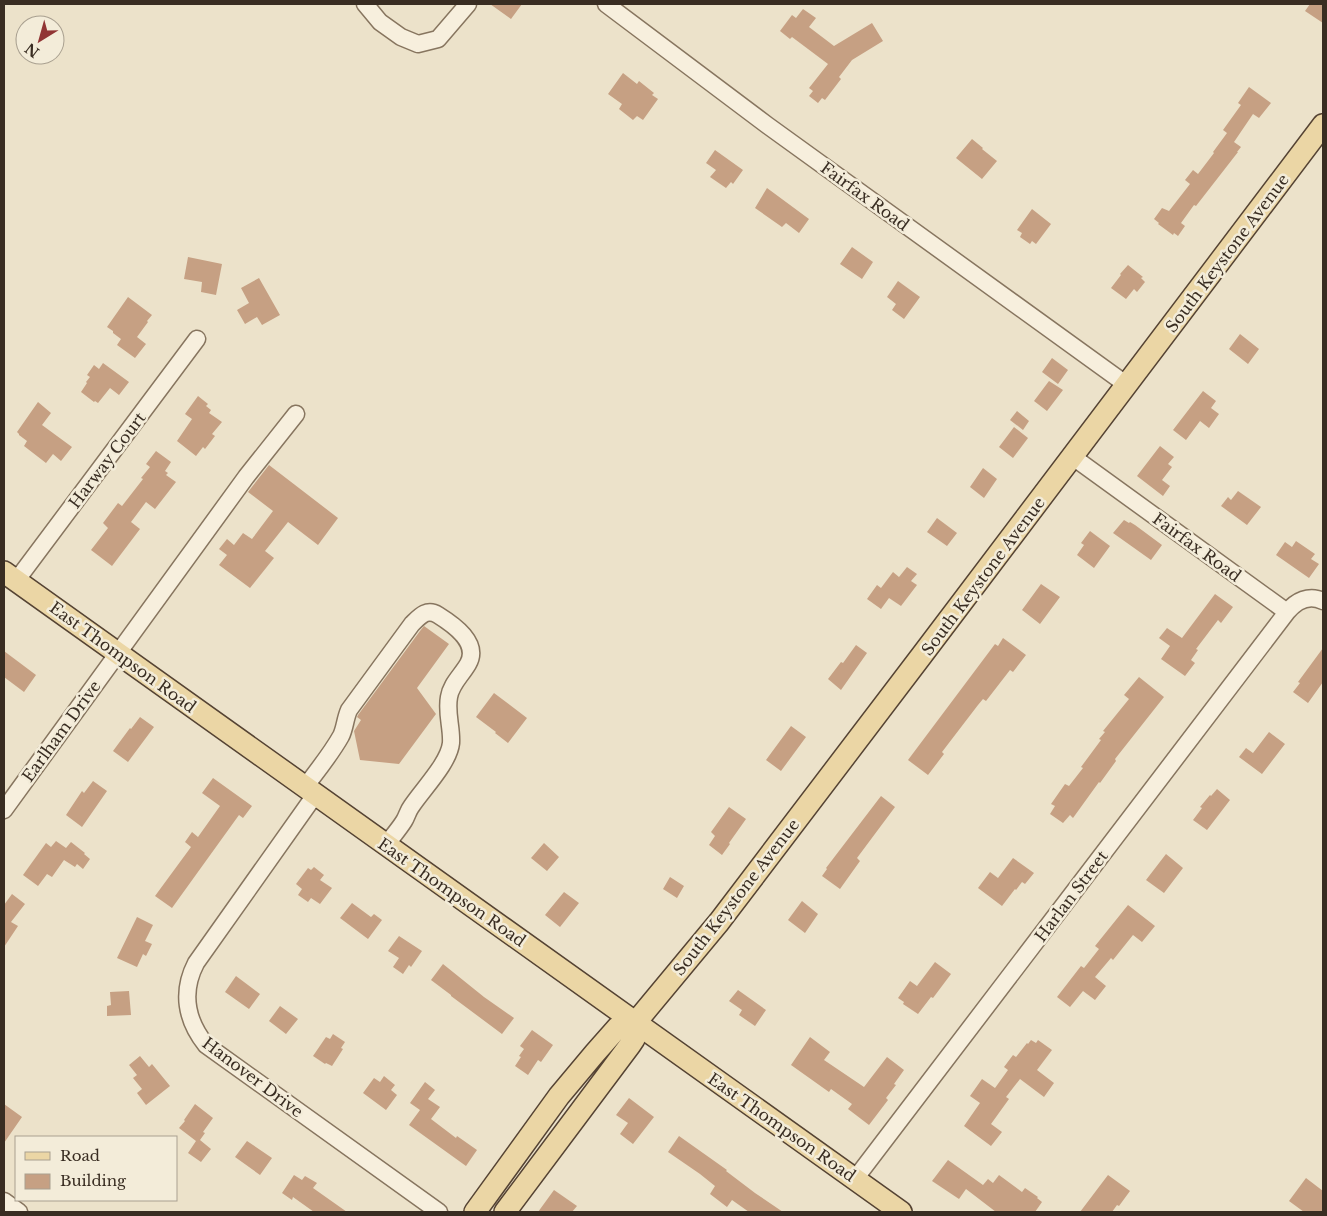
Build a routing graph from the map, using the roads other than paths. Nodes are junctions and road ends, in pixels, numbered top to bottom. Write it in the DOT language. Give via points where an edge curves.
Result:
graph roads {
  1 [pos="365,4"];
  2 [pos="468,4"];
  3 [pos="606,4"];
  4 [pos="1323,125"];
  5 [pos="197,339"];
  6 [pos="1127,385"];
  7 [pos="296,414"];
  8 [pos="1073,457"];
  9 [pos="10,576"];
  10 [pos="1323,600"];
  11 [pos="1287,612"];
  12 [pos="118,653"];
  13 [pos="310,791"];
  14 [pos="4,810"];
  15 [pos="386,845"];
  16 [pos="636,1022"];
  17 [pos="854,1179"];
  18 [pos="4,1201"];
  19 [pos="20,1212"];
  20 [pos="439,1212"];
  21 [pos="474,1212"];
  22 [pos="504,1212"];
  23 [pos="901,1212"];
  1 -- 2 [label="street" via="380,22 400,37 418,44 438,39"];
  3 -- 6 [label="street, Fairfax Road" via="767,125"];
  4 -- 6 [label="main road, South Keystone Avenue"];
  5 -- 9 [label="street, Harway Court"];
  6 -- 8 [label="main road, South Keystone Avenue"];
  7 -- 12 [label="street, Earlham Drive"];
  8 -- 11 [label="street, Fairfax Road"];
  8 -- 16 [label="main road, South Keystone Avenue" via="725,914"];
  9 -- 12 [label="main road, East Thompson Road"];
  10 -- 11 [label="street" via="1302,600"];
  11 -- 17 [label="street, Harlan Street"];
  12 -- 13 [label="main road, East Thompson Road"];
  12 -- 14 [label="street, Earlham Drive"];
  13 -- 15 [label="main road, East Thompson Road"];
  13 -- 15 [label="street, Hanover Drive" via="342,734 348,710 419,616 433,612 449,622 465,637 471,646 472,656 449,696 451,742 447,756"];
  13 -- 20 [label="street, Hanover Drive" via="196,963 188,983 189,1016 206,1045"];
  15 -- 16 [label="main road, East Thompson Road"];
  16 -- 17 [label="main road, East Thompson Road"];
  16 -- 21 [label="main road, South Keystone Avenue" via="618,1027 595,1053 559,1096"];
  16 -- 22 [label="main road, South Keystone Avenue" via="630,1045"];
  17 -- 23 [label="main road, East Thompson Road"];
  18 -- 19 [label="street"];
}
